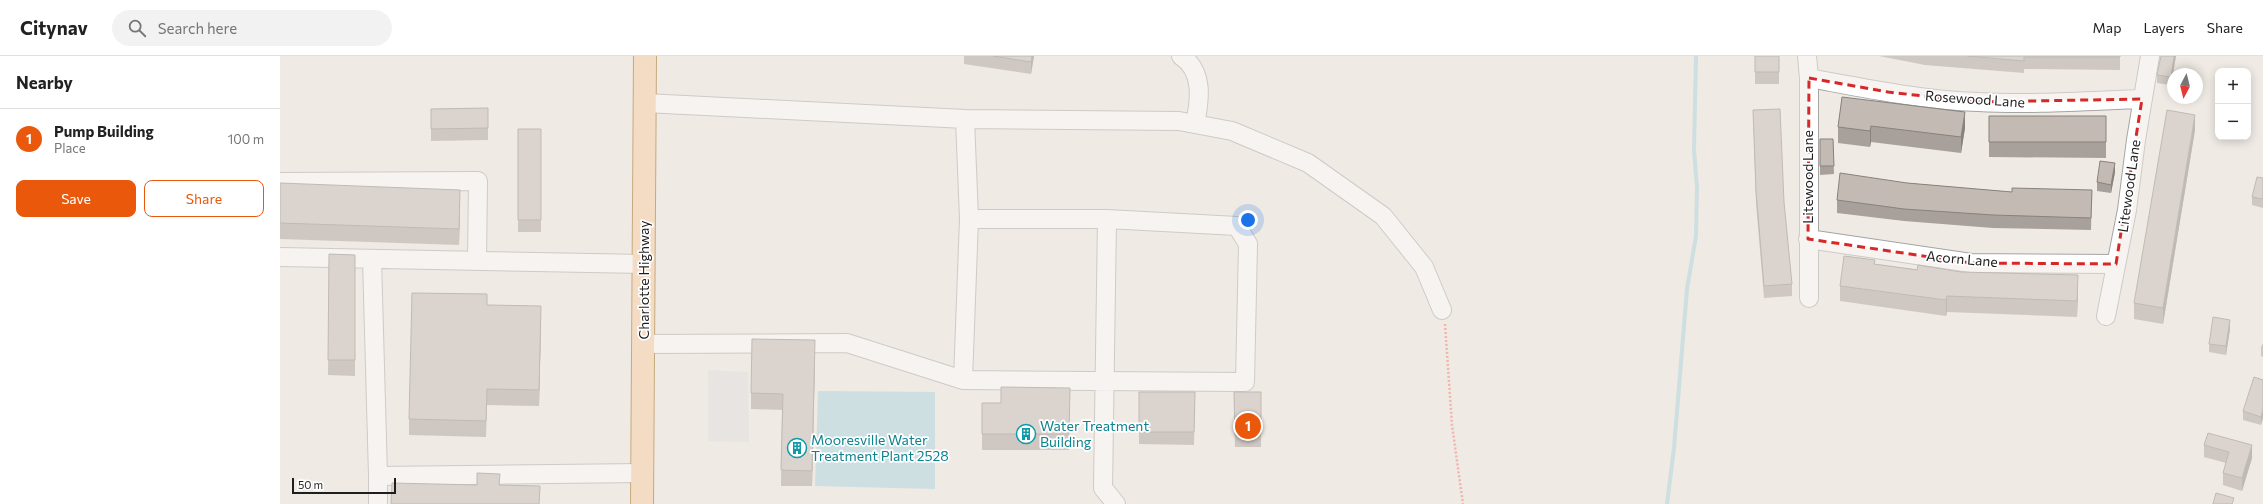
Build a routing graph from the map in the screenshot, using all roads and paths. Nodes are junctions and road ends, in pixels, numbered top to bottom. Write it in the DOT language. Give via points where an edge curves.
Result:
graph roads {
  1 [pos="645,56"];
  2 [pos="1181,56"];
  3 [pos="1807,56"];
  4 [pos="2150,56"];
  5 [pos="1809,78"];
  6 [pos="2142,99"];
  7 [pos="645,103"];
  8 [pos="965,119"];
  9 [pos="1195,124"];
  10 [pos="280,182"];
  11 [pos="969,219"];
  12 [pos="1107,219"];
  13 [pos="1808,239"];
  14 [pos="280,257"];
  15 [pos="372,259"];
  16 [pos="477,261"];
  17 [pos="644,264"];
  18 [pos="2116,264"];
  19 [pos="1809,298"];
  20 [pos="1442,310"];
  21 [pos="2106,316"];
  22 [pos="643,344"];
  23 [pos="963,380"];
  24 [pos="1105,381"];
  25 [pos="642,473"];
  26 [pos="378,476"];
  27 [pos="378,504"];
  28 [pos="642,504"];
  29 [pos="1116,504"];
  30 [pos="1463,504"];
  1 -- 7 [label="main road, Charlotte Highway"];
  2 -- 9 [label="street" via="1195,71 1199,86"];
  3 -- 5 [label="street, Litewood Lane"];
  4 -- 6 [label="street, Litewood Lane"];
  5 -- 6 [label="street, Rosewood Lane" via="1888,92 1976,102"];
  5 -- 13 [label="street, Litewood Lane"];
  6 -- 18 [label="street, Litewood Lane" via="2127,210"];
  7 -- 8 [label="street"];
  7 -- 17 [label="main road, Charlotte Highway"];
  8 -- 9 [label="street" via="1179,121"];
  8 -- 11 [label="street"];
  9 -- 20 [label="street" via="1232,131 1308,163 1383,216 1424,267"];
  10 -- 16 [label="street" via="478,181"];
  11 -- 12 [label="street"];
  11 -- 23 [label="street"];
  12 -- 24 [label="street"];
  12 -- 24 [label="street" via="1237,226 1248,244 1245,382"];
  13 -- 18 [label="street, Acorn Lane" via="1971,263"];
  13 -- 19 [label="street, Litewood Lane"];
  14 -- 15 [label="street"];
  15 -- 16 [label="street"];
  15 -- 26 [label="street"];
  16 -- 17 [label="street"];
  17 -- 22 [label="main road, Charlotte Highway"];
  18 -- 21 [label="street, Litewood Lane"];
  20 -- 30 [label="path" via="1446,330 1452,426"];
  22 -- 23 [label="street" via="847,343"];
  22 -- 25 [label="main road, Charlotte Highway"];
  23 -- 24 [label="street"];
  24 -- 29 [label="street" via="1103,488"];
  25 -- 26 [label="street"];
  25 -- 28 [label="main road, Charlotte Highway"];
  26 -- 27 [label="street"];
}
